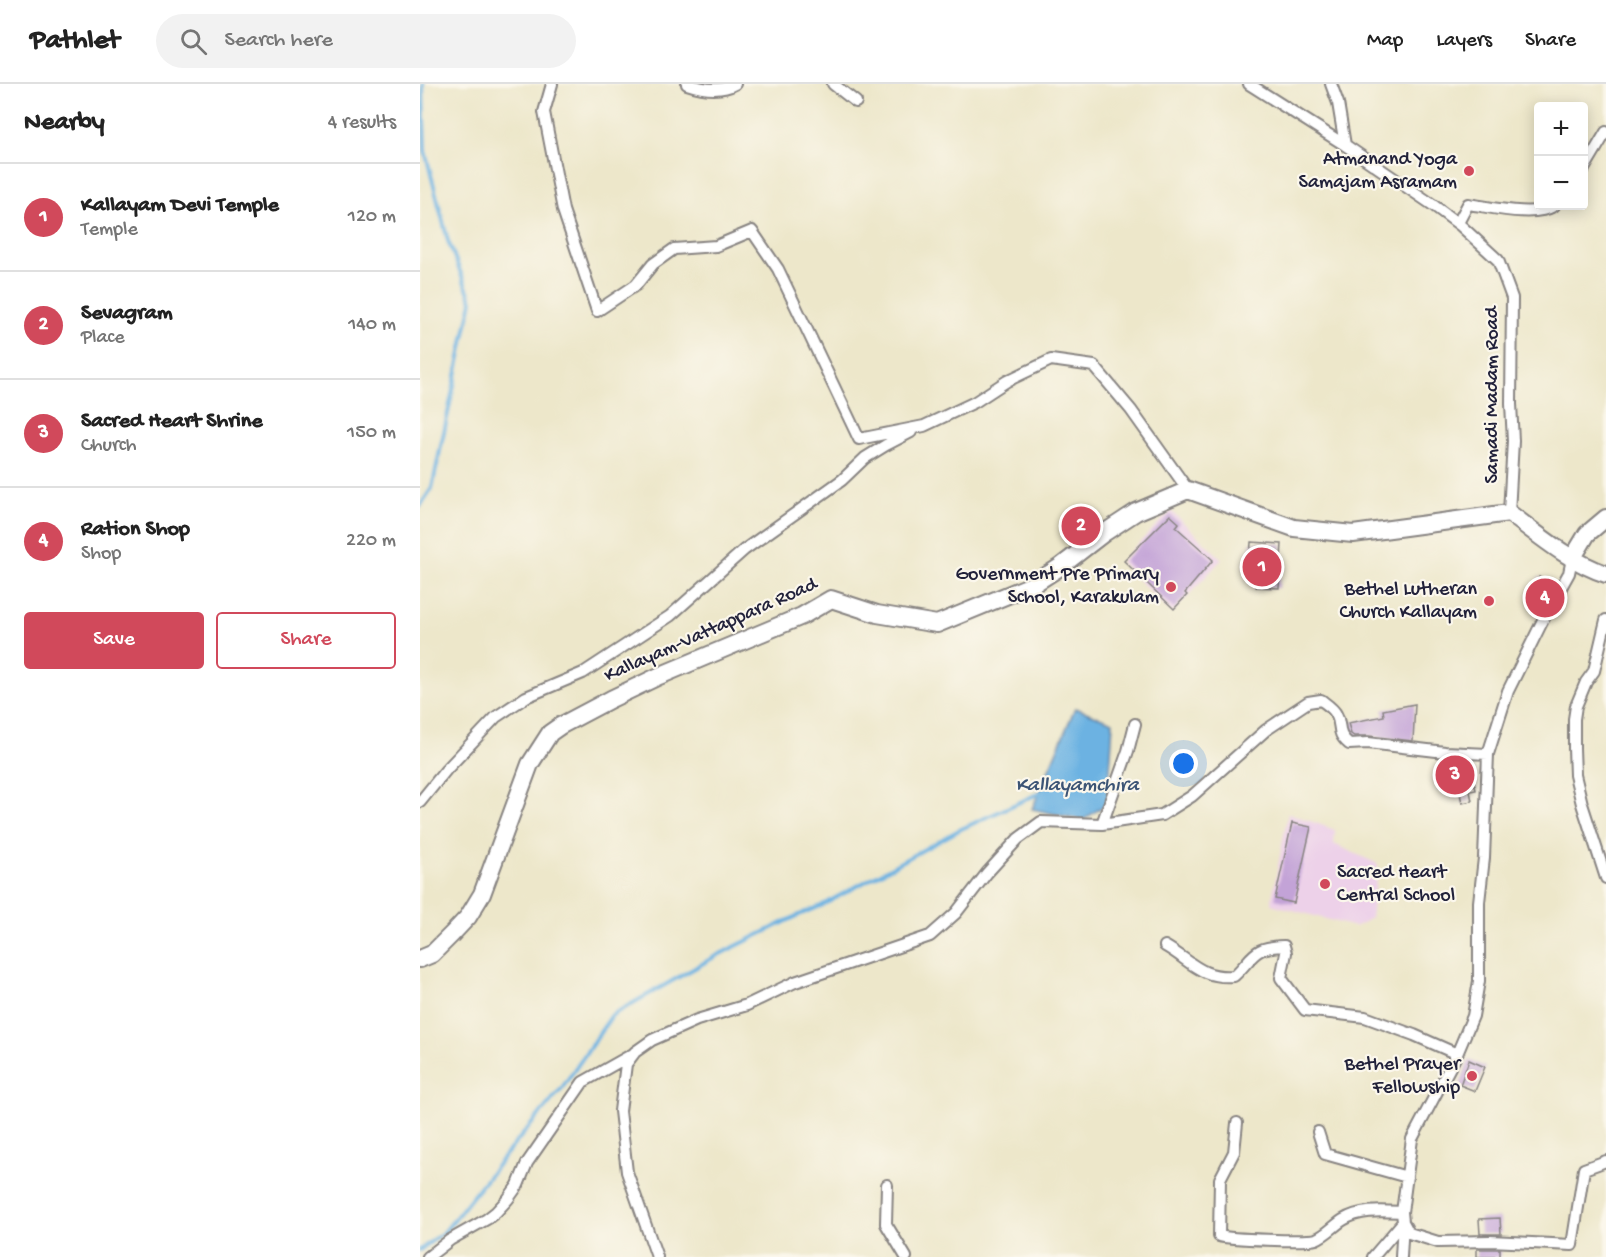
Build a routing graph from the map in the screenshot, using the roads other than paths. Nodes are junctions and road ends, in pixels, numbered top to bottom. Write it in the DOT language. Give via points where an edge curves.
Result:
graph roads {
  1 [pos="552,84"];
  2 [pos="687,84"];
  3 [pos="735,84"];
  4 [pos="833,84"];
  5 [pos="1249,84"];
  6 [pos="1332,84"];
  7 [pos="856,102"];
  8 [pos="1606,132"];
  9 [pos="1345,145"];
  10 [pos="1588,162"];
  11 [pos="1536,210"];
  12 [pos="1458,223"];
  13 [pos="924,426"];
  14 [pos="1188,490"];
  15 [pos="1509,513"];
  16 [pos="1606,518"];
  17 [pos="1572,559"];
  18 [pos="1606,574"];
  19 [pos="1606,620"];
  20 [pos="1135,724"];
  21 [pos="1488,754"];
  22 [pos="420,802"];
  23 [pos="1102,824"];
  24 [pos="1601,844"];
  25 [pos="1606,878"];
  26 [pos="1165,946"];
  27 [pos="420,959"];
  28 [pos="634,1054"];
  29 [pos="1457,1054"];
  30 [pos="1237,1123"];
  31 [pos="1318,1132"];
  32 [pos="1606,1161"];
  33 [pos="1407,1177"];
  34 [pos="887,1185"];
  35 [pos="1403,1217"];
  36 [pos="428,1257"];
  37 [pos="657,1257"];
  38 [pos="906,1257"];
  39 [pos="1373,1257"];
  40 [pos="1401,1257"];
  1 -- 13 [label="street" via="544,112 561,199 597,311 636,285 653,264 674,249 716,246 752,231 778,269 859,439"];
  2 -- 3 [label="street" via="712,89"];
  4 -- 7 [label="street"];
  5 -- 9 [label="street, Samadi Madam Road"];
  6 -- 9 [label="street"];
  8 -- 10 [label="street"];
  9 -- 12 [label="street, Samadi Madam Road"];
  11 -- 12 [label="street" via="1468,204"];
  12 -- 15 [label="street, Samadi Madam Road" via="1498,260 1512,298 1513,465"];
  13 -- 14 [label="street" via="1051,360 1094,366"];
  13 -- 22 [label="street" via="865,458 842,480 744,550 670,616 583,673 526,697 496,717"];
  14 -- 15 [label="street" via="1294,528 1353,534"];
  14 -- 27 [label="street, Kallayam-Vattappara Road" via="1136,512 1032,585 961,615 931,624 877,614 831,598 802,616 659,676 560,726 550,733 530,764 482,894 468,917 432,954"];
  15 -- 17 [label="street"];
  16 -- 17 [label="street" via="1587,534"];
  17 -- 18 [label="street"];
  17 -- 21 [label="street" via="1569,573 1508,691"];
  19 -- 24 [label="street" via="1594,671 1586,682 1574,719 1575,775 1582,804"];
  20 -- 23 [label="street"];
  21 -- 23 [label="street" via="1368,742 1349,744 1342,738 1336,714 1329,705 1321,700 1308,702 1266,730 1192,796 1162,815"];
  21 -- 29 [label="street" via="1479,902 1479,981 1473,1016"];
  23 -- 28 [label="street" via="1041,822 1018,839 956,913 930,936 697,1020 652,1040"];
  24 -- 25 [label="street"];
  26 -- 29 [label="street" via="1196,969 1222,977 1234,976 1256,951 1284,946 1281,978 1305,1010 1365,1017"];
  28 -- 36 [label="street" via="583,1082 527,1163 508,1199 496,1212"];
  28 -- 37 [label="street" via="626,1064 620,1111 627,1172"];
  29 -- 33 [label="street" via="1412,1139"];
  30 -- 35 [label="street" via="1234,1152 1220,1179 1219,1236 1307,1240 1318,1238 1346,1218 1371,1211"];
  31 -- 33 [label="street" via="1325,1154"];
  32 -- 35 [label="street" via="1584,1169 1572,1245 1438,1242 1409,1233"];
  33 -- 35 [label="street"];
  34 -- 38 [label="street" via="886,1224"];
  35 -- 39 [label="street"];
  35 -- 40 [label="street"];
}
